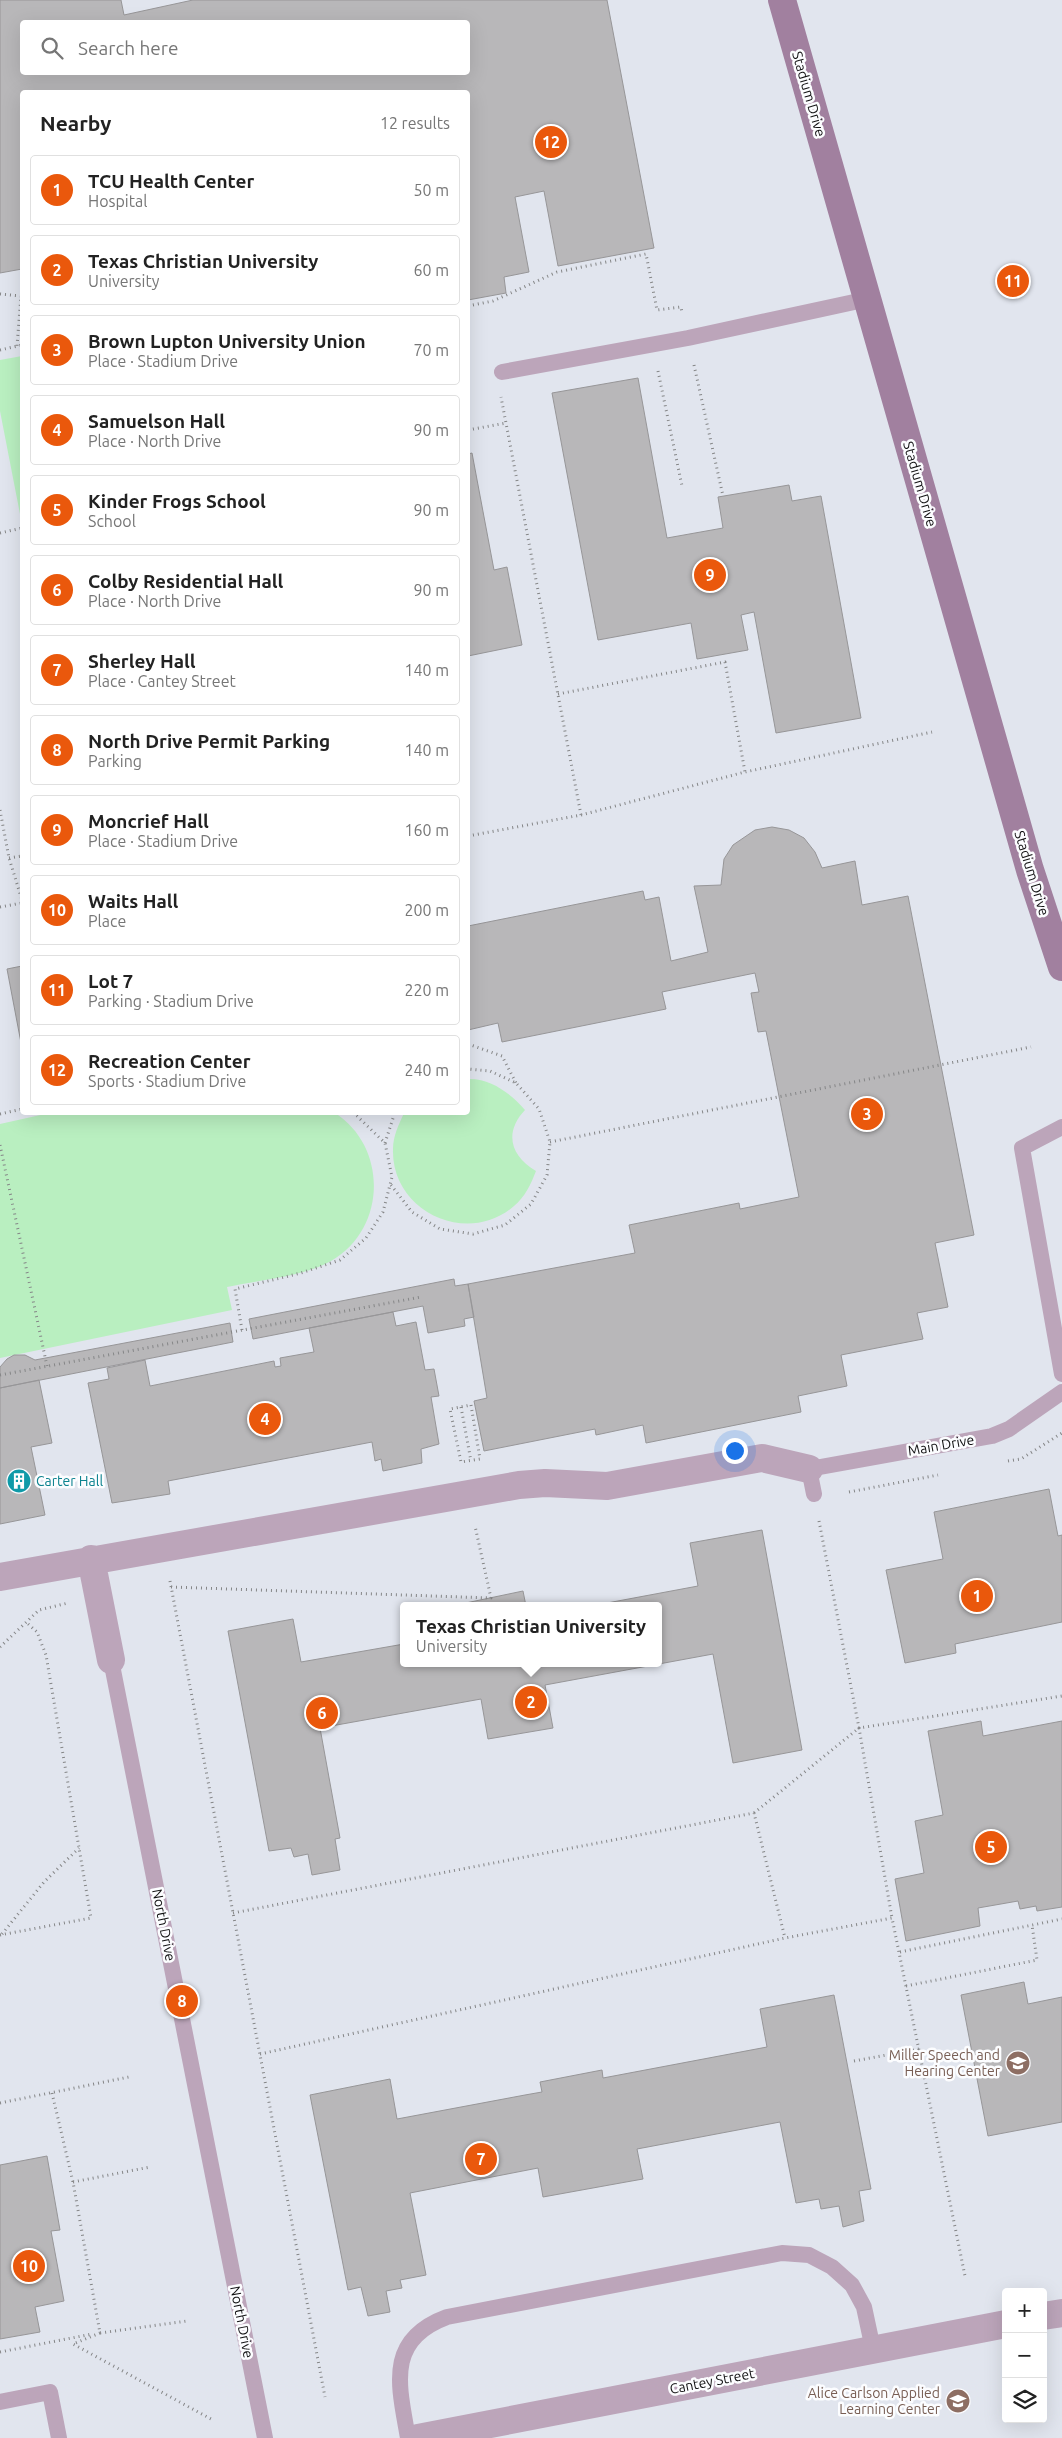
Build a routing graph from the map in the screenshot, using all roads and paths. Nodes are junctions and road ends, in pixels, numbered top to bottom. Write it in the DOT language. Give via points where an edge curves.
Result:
graph roads {
  1 [pos="782,0"];
  2 [pos="0,294"];
  3 [pos="20,296"];
  4 [pos="868,299"];
  5 [pos="470,306"];
  6 [pos="20,308"];
  7 [pos="688,338"];
  8 [pos="20,345"];
  9 [pos="17,346"];
  10 [pos="0,350"];
  11 [pos="656,366"];
  12 [pos="502,372"];
  13 [pos="500,394"];
  14 [pos="506,423"];
  15 [pos="470,430"];
  16 [pos="682,486"];
  17 [pos="723,496"];
  18 [pos="20,528"];
  19 [pos="0,533"];
  20 [pos="558,694"];
  21 [pos="932,732"];
  22 [pos="745,772"];
  23 [pos="0,810"];
  24 [pos="581,815"];
  25 [pos="470,836"];
  26 [pos="20,856"];
  27 [pos="9,858"];
  28 [pos="20,895"];
  29 [pos="20,902"];
  30 [pos="0,907"];
  31 [pos="1062,967"];
  32 [pos="470,1045"];
  33 [pos="1031,1047"];
  34 [pos="470,1069"];
  35 [pos="516,1084"];
  36 [pos="20,1109"];
  37 [pos="0,1114"];
  38 [pos="355,1115"];
  39 [pos="394,1115"];
  40 [pos="1062,1127"];
  41 [pos="550,1142"];
  42 [pos="385,1143"];
  43 [pos="0,1145"];
  44 [pos="391,1185"];
  45 [pos="421,1297"];
  46 [pos="242,1330"];
  47 [pos="47,1366"];
  48 [pos="1062,1374"];
  49 [pos="0,1375"];
  50 [pos="1062,1392"];
  51 [pos="461,1407"];
  52 [pos="479,1450"];
  53 [pos="469,1452"];
  54 [pos="460,1454"];
  55 [pos="811,1481"];
  56 [pos="474,1524"];
  57 [pos="91,1559"];
  58 [pos="0,1576"];
  59 [pos="170,1580"];
  60 [pos="171,1587"];
  61 [pos="26,1622"];
  62 [pos="111,1660"];
  63 [pos="1062,1696"];
  64 [pos="859,1728"];
  65 [pos="754,1813"];
  66 [pos="79,1848"];
  67 [pos="233,1913"];
  68 [pos="892,1918"];
  69 [pos="1062,1919"];
  70 [pos="1032,1925"];
  71 [pos="1,1936"];
  72 [pos="785,1938"];
  73 [pos="900,1952"];
  74 [pos="906,1986"];
  75 [pos="919,2049"];
  76 [pos="260,2054"];
  77 [pos="854,2061"];
  78 [pos="129,2077"];
  79 [pos="52,2093"];
  80 [pos="0,2103"];
  81 [pos="150,2167"];
  82 [pos="73,2182"];
  83 [pos="965,2276"];
  84 [pos="1062,2313"];
  85 [pos="1047,2315"];
  86 [pos="187,2321"];
  87 [pos="1002,2325"];
  88 [pos="100,2333"];
  89 [pos="873,2350"];
  90 [pos="0,2352"];
  91 [pos="325,2398"];
  92 [pos="0,2402"];
  93 [pos="211,2419"];
  94 [pos="59,2438"];
  95 [pos="266,2438"];
  96 [pos="408,2438"];
  97 [pos="418,2438"];
  1 -- 4 [label="street, Stadium Drive"];
  2 -- 3 [label="path"];
  4 -- 7 [label="lane"];
  4 -- 31 [label="street, Stadium Drive" via="1030,870"];
  5 -- 7 [label="path" via="493,301 557,272 646,254 657,310 681,307"];
  6 -- 9 [label="path"];
  7 -- 12 [label="lane"];
  7 -- 17 [label="path"];
  8 -- 9 [label="path"];
  9 -- 10 [label="path"];
  11 -- 16 [label="path"];
  13 -- 14 [label="path"];
  14 -- 15 [label="path"];
  14 -- 20 [label="path"];
  18 -- 19 [label="path"];
  20 -- 22 [label="path" via="725,662"];
  20 -- 24 [label="path"];
  21 -- 22 [label="path"];
  22 -- 24 [label="path"];
  23 -- 27 [label="path"];
  24 -- 25 [label="path"];
  26 -- 27 [label="path"];
  27 -- 28 [label="path"];
  29 -- 30 [label="path"];
  32 -- 35 [label="path" via="502,1056"];
  33 -- 41 [label="path"];
  34 -- 35 [label="path" via="490,1071"];
  35 -- 41 [label="path" via="539,1109"];
  36 -- 37 [label="path"];
  38 -- 42 [label="path"];
  39 -- 42 [label="path"];
  40 -- 48 [label="lane" via="1022,1148"];
  41 -- 44 [label="path" via="548,1175 531,1204 505,1225 473,1234 440,1229 412,1212"];
  42 -- 44 [label="path"];
  43 -- 47 [label="path"];
  44 -- 46 [label="path" via="383,1212 366,1238 340,1260 235,1289"];
  45 -- 46 [label="path"];
  46 -- 47 [label="path"];
  47 -- 49 [label="path"];
  50 -- 55 [label="lane, Main Drive" via="1009,1429 992,1436"];
  51 -- 52 [label="path" via="471,1405"];
  51 -- 53 [label="path"];
  51 -- 54 [label="path" via="450,1409"];
  55 -- 57 [label="street" via="762,1458 607,1486 519,1485"];
  55 -- 64 [label="path"];
  56 -- 60 [label="path" via="491,1598"];
  57 -- 58 [label="street"];
  57 -- 62 [label="street, North Drive"];
  59 -- 60 [label="path"];
  60 -- 67 [label="path"];
  61 -- 66 [label="path" via="37,1632 46,1655"];
  62 -- 95 [label="lane, North Drive"];
  63 -- 64 [label="path"];
  64 -- 65 [label="path"];
  64 -- 68 [label="path"];
  65 -- 67 [label="path"];
  65 -- 72 [label="path"];
  66 -- 71 [label="path" via="44,1882"];
  66 -- 71 [label="path" via="91,1918"];
  67 -- 76 [label="path"];
  68 -- 72 [label="path"];
  68 -- 73 [label="path"];
  69 -- 70 [label="path"];
  70 -- 73 [label="path"];
  70 -- 74 [label="path" via="1038,1960"];
  72 -- 76 [label="path"];
  73 -- 74 [label="path"];
  74 -- 75 [label="path"];
  75 -- 77 [label="path"];
  75 -- 83 [label="path"];
  76 -- 91 [label="path"];
  78 -- 79 [label="path"];
  79 -- 80 [label="path"];
  79 -- 82 [label="path"];
  81 -- 82 [label="path"];
  82 -- 88 [label="path"];
  84 -- 85 [label="street"];
  86 -- 88 [label="path"];
  87 -- 89 [label="street, Cantey Street"];
  88 -- 90 [label="path"];
  88 -- 93 [label="path" via="73,2344"];
  89 -- 96 [label="lane" via="864,2307 852,2285 832,2267 809,2256 782,2252 453,2315 430,2323 415,2334 399,2367"];
  89 -- 97 [label="street, Cantey Street"];
  92 -- 94 [label="lane" via="50,2392"];
}
